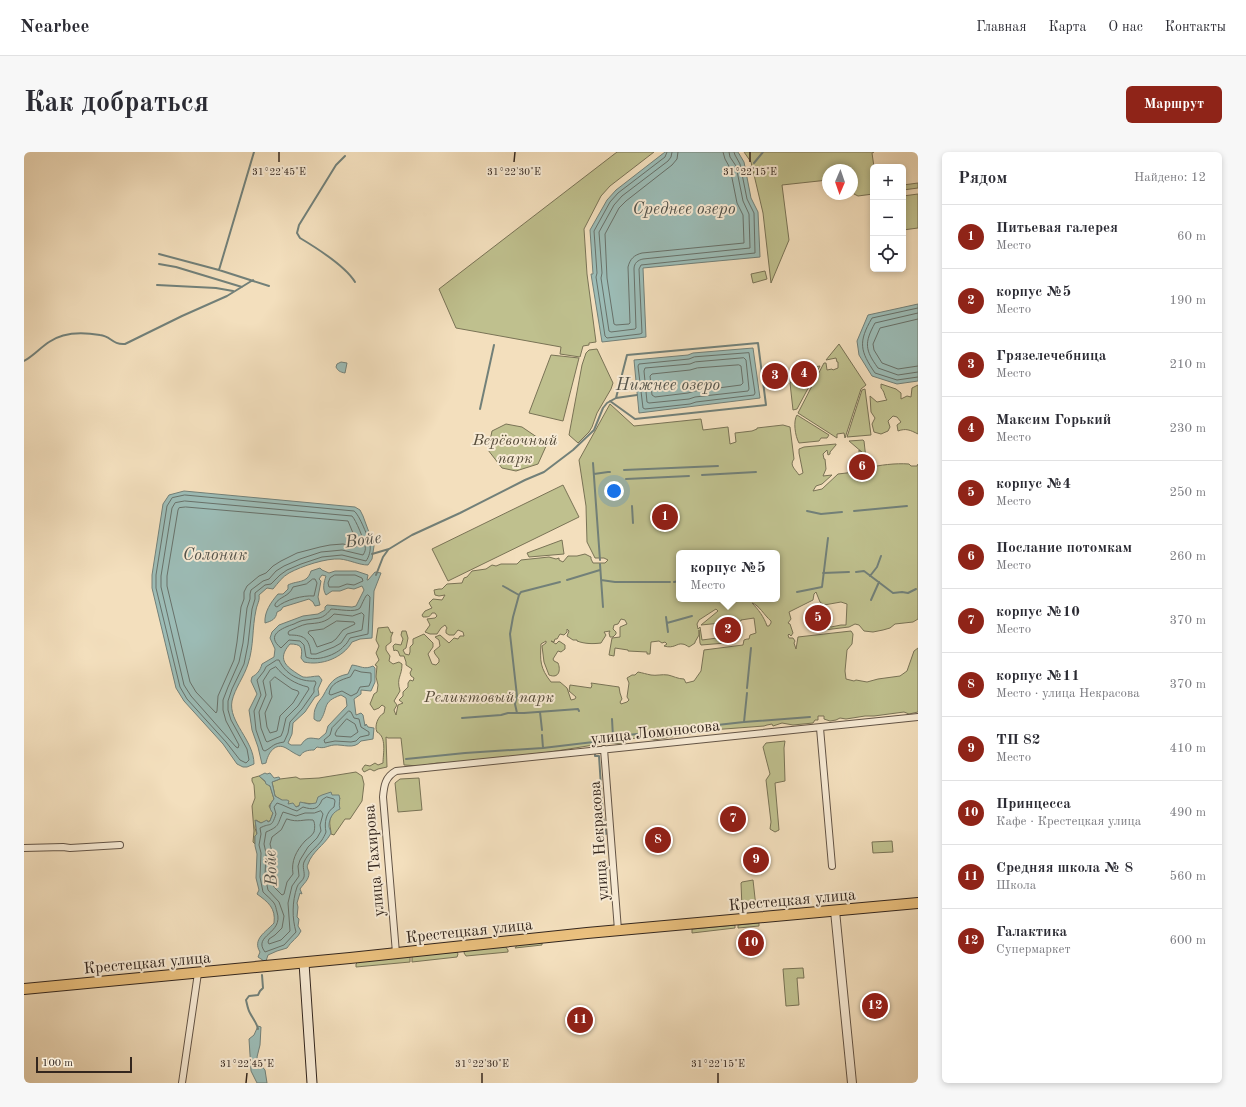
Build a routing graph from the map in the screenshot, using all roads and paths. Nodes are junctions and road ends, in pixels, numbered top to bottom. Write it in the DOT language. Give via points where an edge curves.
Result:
graph roads {
  1 [pos="918,717"];
  2 [pos="820,728"];
  3 [pos="604,749"];
  4 [pos="396,771"];
  5 [pos="120,845"];
  6 [pos="24,848"];
  7 [pos="832,866"];
  8 [pos="918,903"];
  9 [pos="835,910"];
  10 [pos="618,930"];
  11 [pos="396,953"];
  12 [pos="304,962"];
  13 [pos="198,973"];
  14 [pos="24,989"];
  15 [pos="182,1083"];
  16 [pos="312,1083"];
  17 [pos="852,1083"];
  1 -- 2 [label="street, улица Ломоносова"];
  2 -- 3 [label="street, улица Ломоносова"];
  2 -- 7 [label="street"];
  3 -- 4 [label="street, улица Ломоносова"];
  3 -- 10 [label="street, улица Некрасова"];
  4 -- 11 [label="street, улица Тахирова" via="384,785 383,797"];
  5 -- 6 [label="street"];
  8 -- 9 [label="main road, Крестецкая улица"];
  9 -- 10 [label="main road, Крестецкая улица"];
  9 -- 17 [label="street"];
  10 -- 11 [label="main road, Крестецкая улица"];
  11 -- 12 [label="main road, Крестецкая улица"];
  12 -- 13 [label="main road, Крестецкая улица"];
  12 -- 16 [label="main road"];
  13 -- 14 [label="main road, Крестецкая улица"];
  13 -- 15 [label="street"];
}
